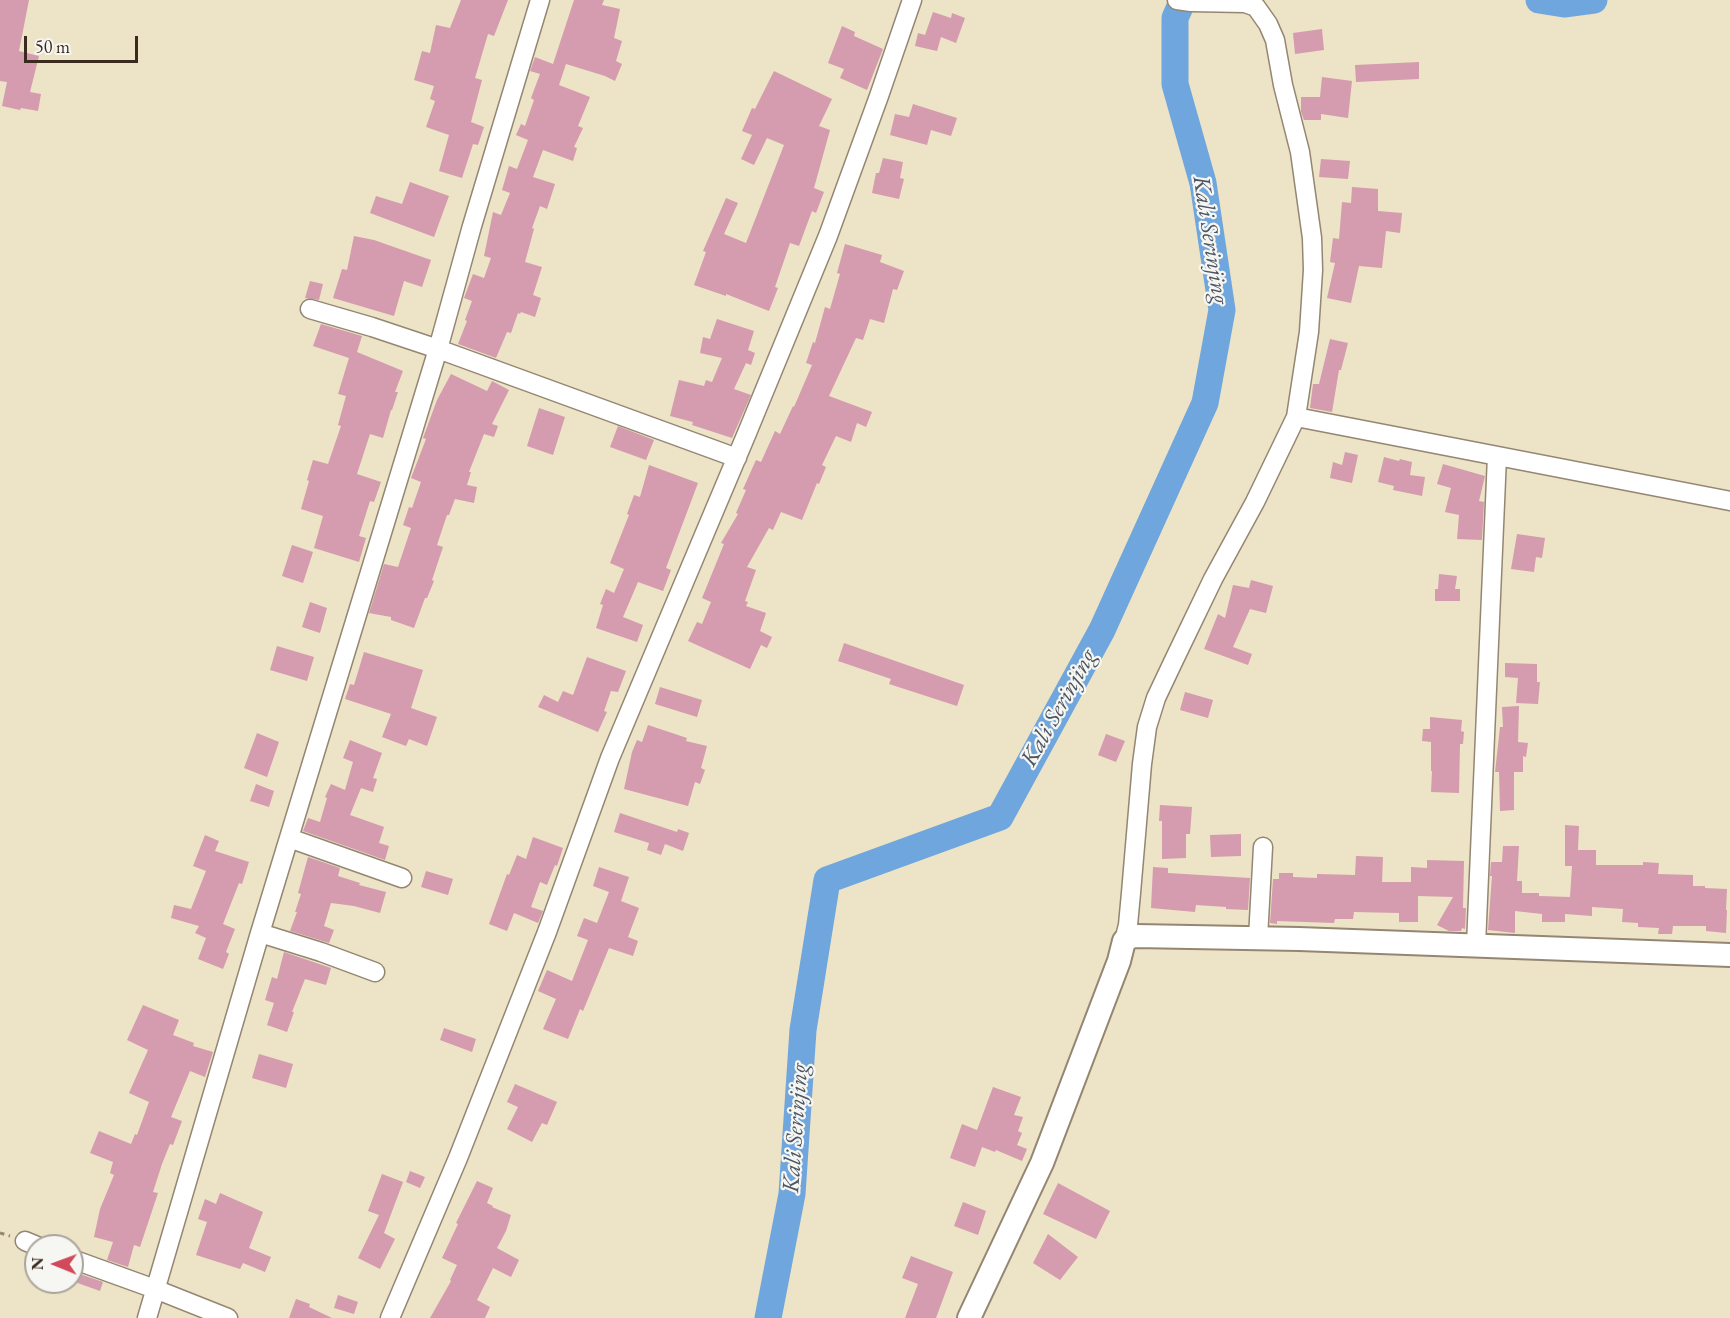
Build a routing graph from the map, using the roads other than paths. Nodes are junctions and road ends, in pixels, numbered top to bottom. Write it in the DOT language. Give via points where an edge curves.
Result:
graph roads {
  1 [pos="540,0"];
  2 [pos="912,0"];
  3 [pos="1184,1"];
  4 [pos="310,309"];
  5 [pos="438,349"];
  6 [pos="1296,417"];
  7 [pos="1497,456"];
  8 [pos="737,458"];
  9 [pos="1730,501"];
  10 [pos="289,838"];
  11 [pos="1263,847"];
  12 [pos="402,878"];
  13 [pos="260,933"];
  14 [pos="1258,938"];
  15 [pos="1124,941"];
  16 [pos="1476,945"];
  17 [pos="1730,955"];
  18 [pos="375,972"];
  19 [pos="84,1263"];
  20 [pos="155,1289"];
  21 [pos="147,1318"];
  22 [pos="228,1318"];
  23 [pos="390,1318"];
  24 [pos="969,1318"];
  1 -- 5 [label="street"];
  2 -- 8 [label="street" via="828,236"];
  3 -- 6 [label="street" via="1245,3 1256,7 1275,40 1300,152 1312,238 1309,332"];
  4 -- 5 [label="street"];
  5 -- 8 [label="street"];
  5 -- 10 [label="street"];
  6 -- 7 [label="street"];
  6 -- 15 [label="street" via="1156,698 1143,754"];
  7 -- 9 [label="street"];
  7 -- 16 [label="street"];
  8 -- 23 [label="street" via="610,758 547,932"];
  10 -- 12 [label="street"];
  10 -- 13 [label="street"];
  11 -- 14 [label="street"];
  13 -- 18 [label="street"];
  13 -- 20 [label="street"];
  14 -- 15 [label="street" via="1136,936"];
  14 -- 16 [label="street"];
  15 -- 24 [label="street" via="1042,1162"];
  16 -- 17 [label="street"];
  19 -- 20 [label="street"];
  20 -- 21 [label="street"];
  20 -- 22 [label="street"];
}
